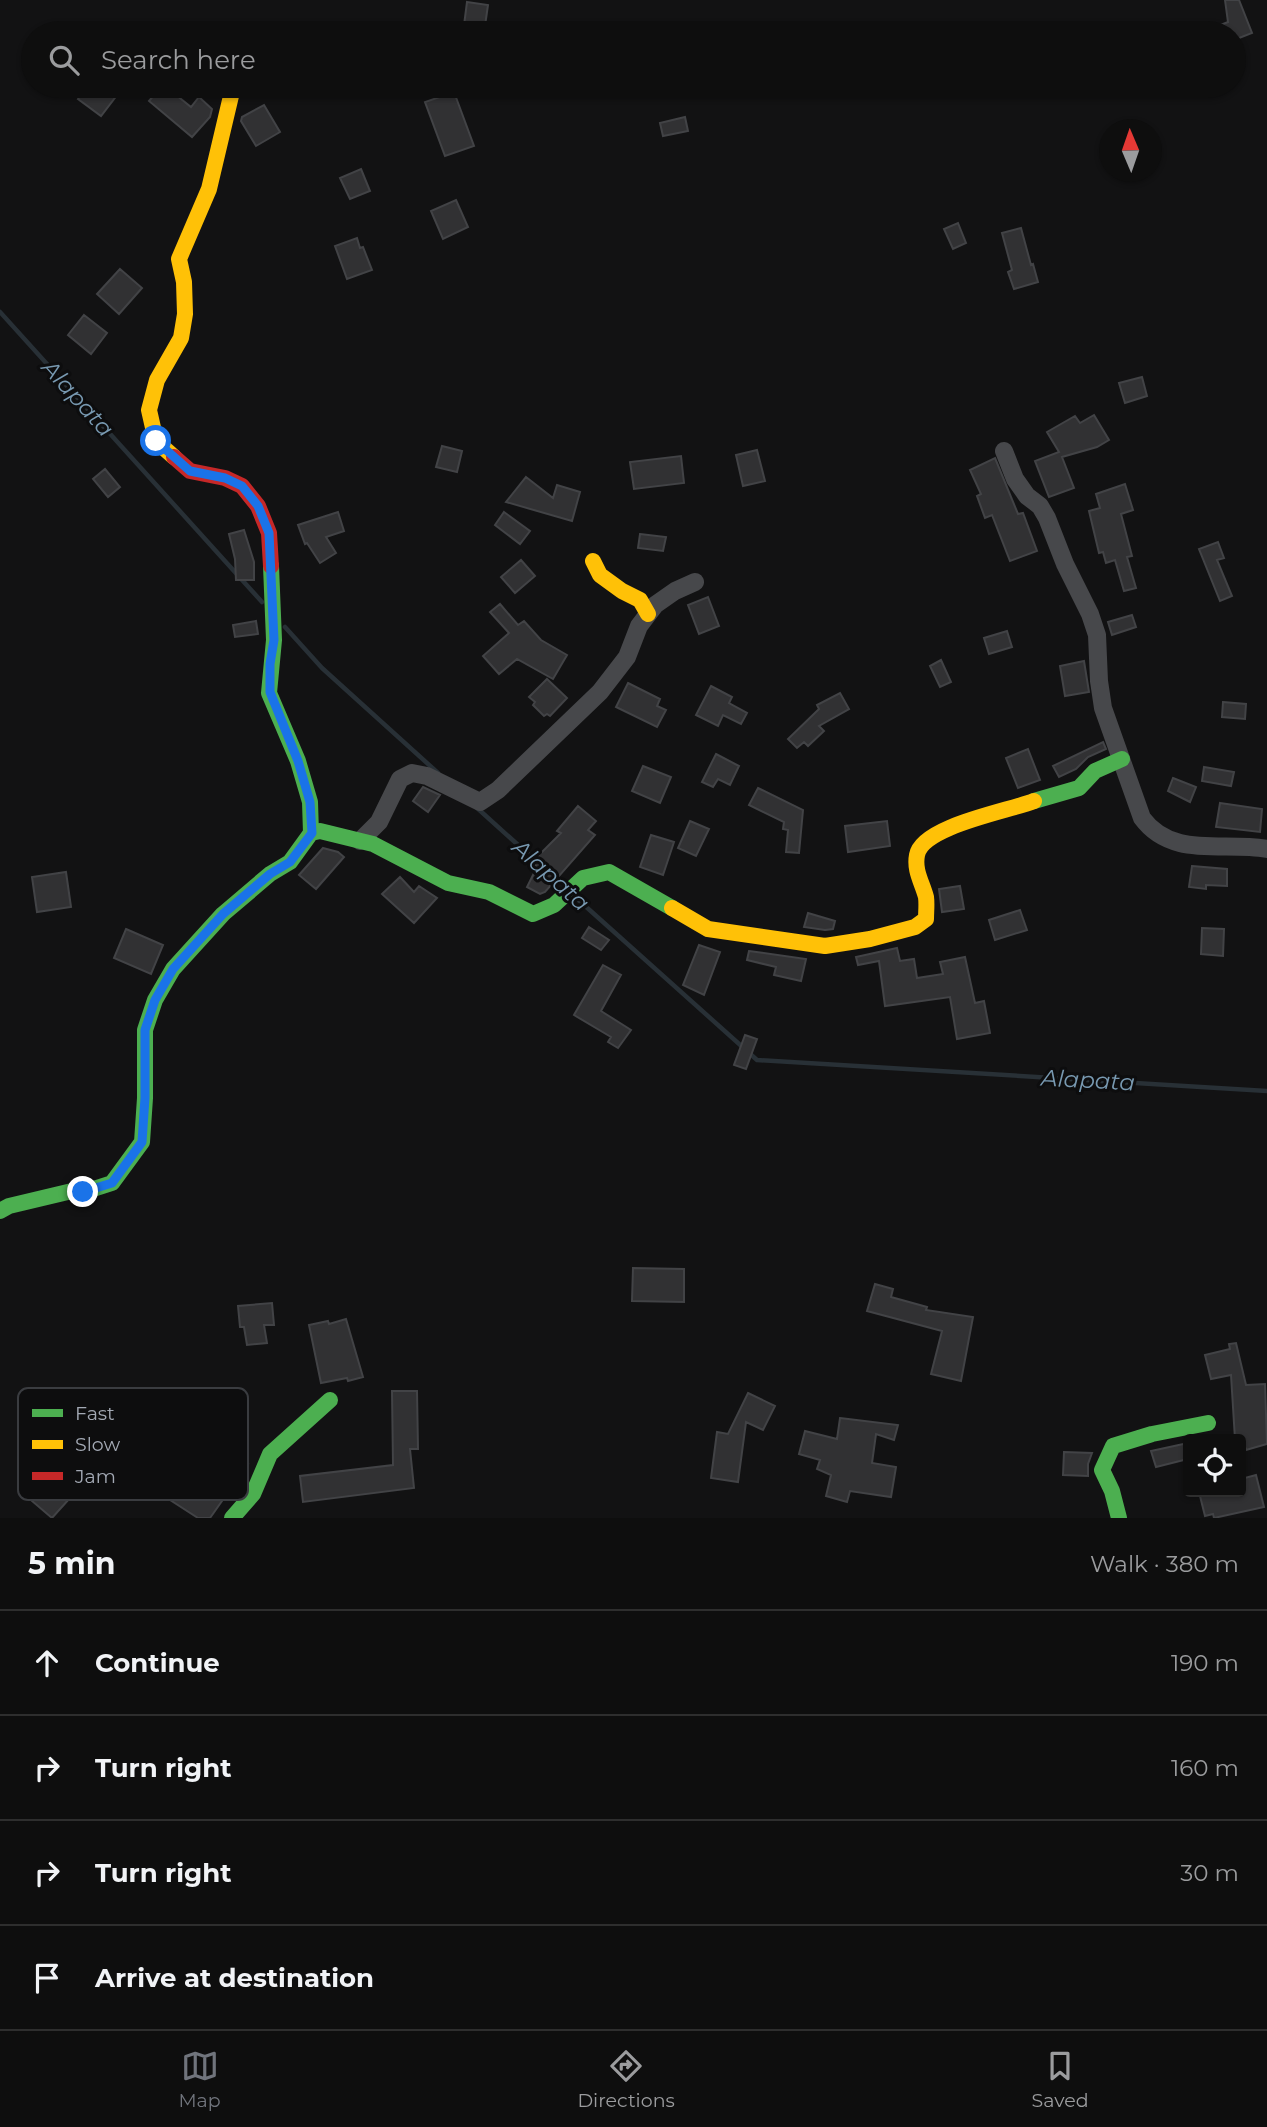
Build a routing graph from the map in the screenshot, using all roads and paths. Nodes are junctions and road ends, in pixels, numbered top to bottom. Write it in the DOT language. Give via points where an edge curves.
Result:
graph roads {
  1 [pos="230,98"];
  2 [pos="1004,452"];
  3 [pos="593,561"];
  4 [pos="695,582"];
  5 [pos="648,614"];
  6 [pos="1122,759"];
  7 [pos="312,833"];
  8 [pos="360,841"];
  9 [pos="1267,849"];
  10 [pos="0,1211"];
  11 [pos="330,1400"];
  12 [pos="1208,1423"];
  13 [pos="248,1500"];
  14 [pos="248,1500"];
  15 [pos="232,1518"];
  16 [pos="1119,1518"];
  1 -- 7 [label="street" via="209,189 179,259 185,314 181,338 157,380 149,410 156,441 190,471 242,486 258,506 269,533 274,640 270,692 298,761 310,802"];
  2 -- 6 [label="street" via="1027,496 1047,518 1090,614 1097,635 1103,708"];
  3 -- 5 [label="street" via="600,575 640,600"];
  4 -- 5 [label="street" via="675,591"];
  5 -- 8 [label="street" via="627,657 600,692 498,790 480,802 412,773 400,779 379,822"];
  6 -- 8 [label="street" via="1095,771 1079,788 940,832 917,853 926,919 915,927 825,946 708,929 609,872 583,878 554,905 533,914 489,892 448,883"];
  6 -- 9 [label="street" via="1149,828 1169,840 1196,847"];
  7 -- 8 [label="street"];
  7 -- 10 [label="street" via="290,862 214,923 173,969 155,1000 145,1030 142,1142 112,1183"];
  11 -- 14 [label="street" via="270,1454"];
  12 -- 16 [label="street" via="1113,1446 1102,1470"];
  13 -- 15 [label="street"];
}
